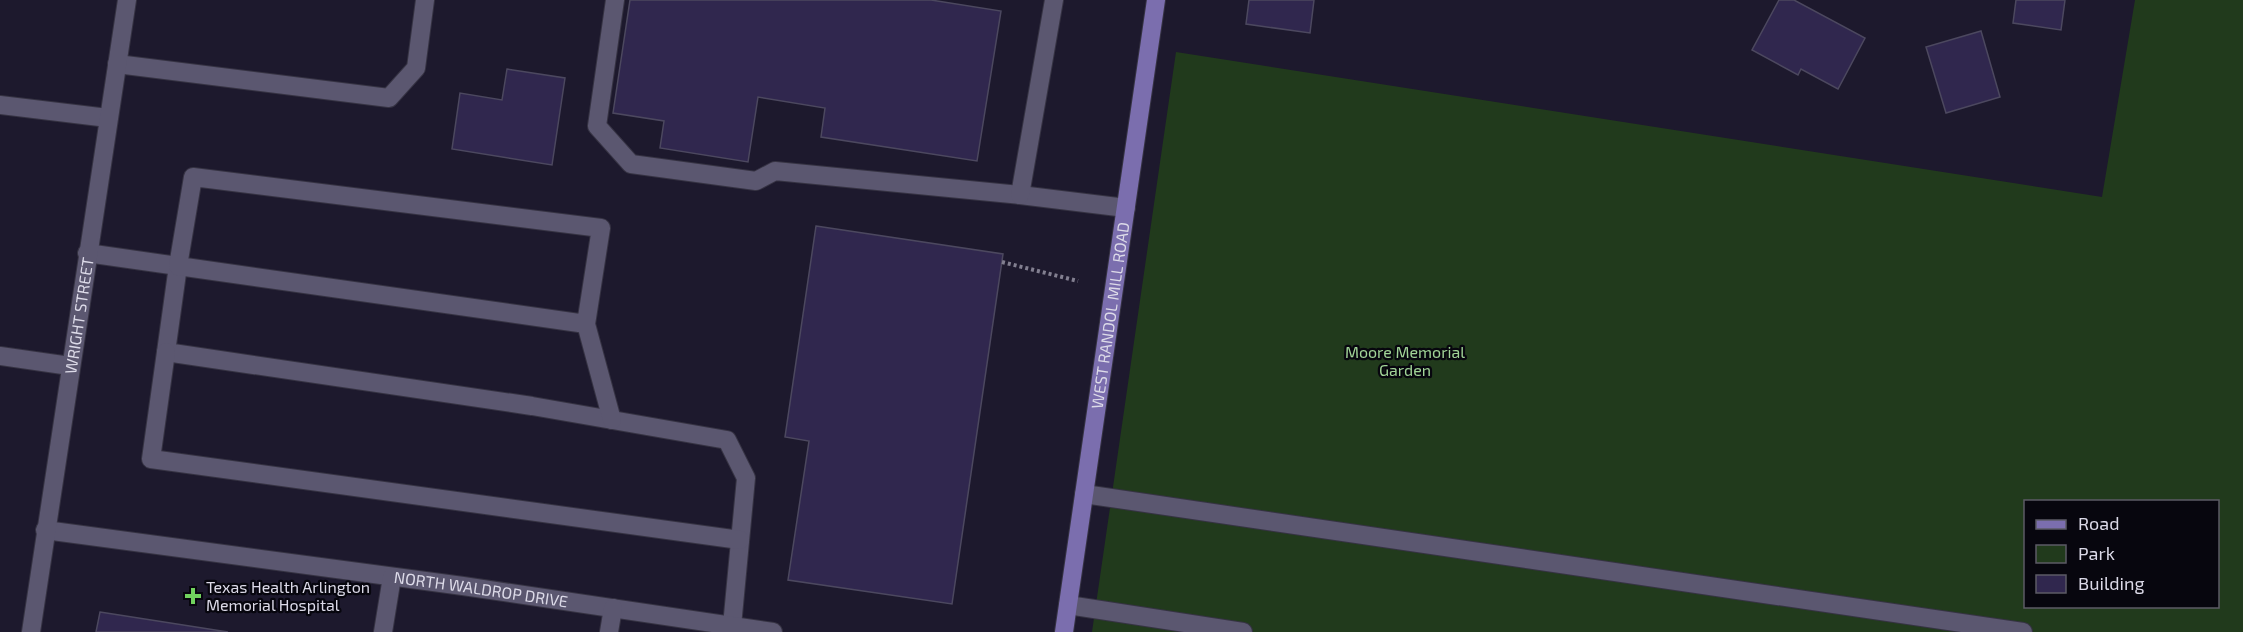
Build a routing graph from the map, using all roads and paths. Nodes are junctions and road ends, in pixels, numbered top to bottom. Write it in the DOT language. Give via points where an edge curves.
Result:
graph roads {
  1 [pos="127,0"];
  2 [pos="425,0"];
  3 [pos="615,0"];
  4 [pos="1054,0"];
  5 [pos="1156,0"];
  6 [pos="117,64"];
  7 [pos="0,105"];
  8 [pos="108,118"];
  9 [pos="1020,195"];
  10 [pos="1126,208"];
  11 [pos="87,253"];
  12 [pos="1002,262"];
  13 [pos="177,266"];
  14 [pos="1078,281"];
  15 [pos="586,324"];
  16 [pos="166,352"];
  17 [pos="0,356"];
  18 [pos="70,366"];
  19 [pos="612,420"];
  20 [pos="1084,494"];
  21 [pos="45,530"];
  22 [pos="740,540"];
  23 [pos="392,577"];
  24 [pos="1068,605"];
  25 [pos="613,608"];
  26 [pos="732,626"];
  27 [pos="31,632"];
  28 [pos="383,632"];
  29 [pos="609,632"];
  30 [pos="774,632"];
  31 [pos="1064,632"];
  32 [pos="1243,632"];
  33 [pos="2023,632"];
  1 -- 6 [label="street, WRIGHT STREET"];
  2 -- 6 [label="street" via="416,68 388,98"];
  3 -- 9 [label="street" via="597,126 631,164 756,181 775,171"];
  4 -- 9 [label="street"];
  5 -- 10 [label="main road, WEST RANDOL MILL ROAD"];
  6 -- 8 [label="street, WRIGHT STREET"];
  7 -- 8 [label="street"];
  8 -- 11 [label="street, WRIGHT STREET"];
  9 -- 10 [label="street"];
  10 -- 20 [label="main road, WEST RANDOL MILL ROAD"];
  11 -- 13 [label="street"];
  11 -- 18 [label="street, WRIGHT STREET"];
  12 -- 14 [label="path"];
  13 -- 15 [label="street"];
  13 -- 15 [label="street" via="193,177 601,228"];
  13 -- 16 [label="street"];
  15 -- 19 [label="street"];
  16 -- 19 [label="street"];
  16 -- 22 [label="street" via="151,459"];
  17 -- 18 [label="street"];
  18 -- 21 [label="street, WRIGHT STREET"];
  19 -- 22 [label="street" via="727,440 746,478"];
  20 -- 24 [label="main road, WEST RANDOL MILL ROAD"];
  20 -- 33 [label="street"];
  21 -- 23 [label="street, NORTH WALDROP DRIVE"];
  21 -- 27 [label="street, WRIGHT STREET"];
  22 -- 26 [label="street"];
  23 -- 25 [label="street, NORTH WALDROP DRIVE"];
  23 -- 28 [label="street"];
  24 -- 31 [label="main road, WEST RANDOL MILL ROAD"];
  24 -- 32 [label="street"];
  25 -- 26 [label="street, NORTH WALDROP DRIVE"];
  25 -- 29 [label="street"];
  26 -- 30 [label="street, NORTH WALDROP DRIVE"];
}
